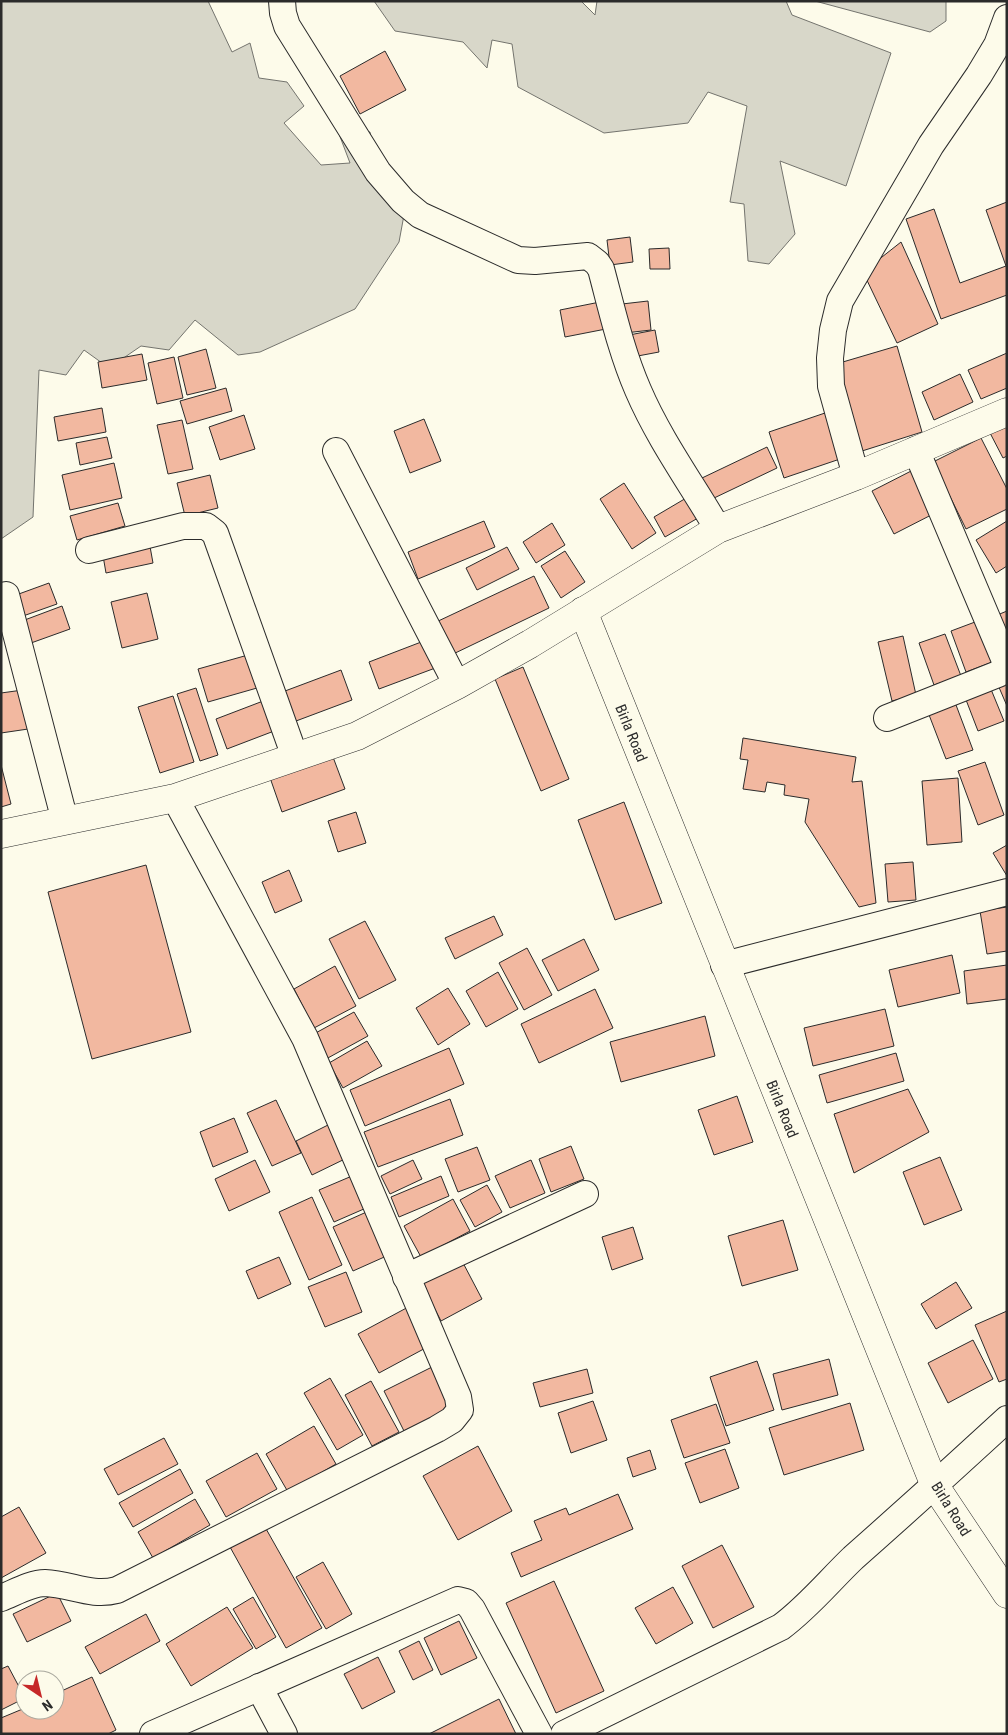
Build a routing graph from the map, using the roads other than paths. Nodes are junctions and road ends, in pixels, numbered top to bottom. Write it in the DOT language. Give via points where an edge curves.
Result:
graph roads {
  1 [pos="282,1"];
  2 [pos="1007,18"];
  3 [pos="1007,412"];
  4 [pos="916,450"];
  5 [pos="336,451"];
  6 [pos="856,476"];
  7 [pos="718,529"];
  8 [pos="89,550"];
  9 [pos="6,595"];
  10 [pos="583,611"];
  11 [pos="457,685"];
  12 [pos="887,718"];
  13 [pos="295,757"];
  14 [pos="175,798"];
  15 [pos="65,821"];
  16 [pos="1,834"];
  17 [pos="1007,892"];
  18 [pos="724,965"];
  19 [pos="585,1194"];
  20 [pos="406,1276"];
  21 [pos="1007,1419"];
  22 [pos="935,1486"];
  23 [pos="1007,1594"];
  24 [pos="1,1598"];
  25 [pos="259,1687"];
  26 [pos="153,1734"];
  27 [pos="284,1734"];
  28 [pos="539,1734"];
  29 [pos="564,1734"];
  1 -- 7 [label="street" via="292,34 378,172 403,201 420,214 518,260 588,256 598,263 638,390"];
  2 -- 6 [label="street" via="979,75 931,146 840,301 830,358 831,386"];
  3 -- 4 [label="main road"];
  4 -- 6 [label="main road"];
  4 -- 12 [label="street" via="1006,663 998,674"];
  5 -- 11 [label="street"];
  6 -- 7 [label="main road"];
  7 -- 10 [label="main road"];
  8 -- 13 [label="street" via="183,526 206,526 214,533"];
  9 -- 15 [label="street"];
  10 -- 11 [label="main road"];
  10 -- 18 [label="main road, Birla Road"];
  11 -- 13 [label="main road" via="357,736"];
  13 -- 14 [label="main road"];
  14 -- 15 [label="main road"];
  14 -- 20 [label="street" via="305,1038"];
  15 -- 16 [label="main road"];
  17 -- 18 [label="street"];
  18 -- 22 [label="main road, Birla Road"];
  19 -- 20 [label="street"];
  20 -- 24 [label="street" via="458,1397 460,1410 452,1420 117,1590 98,1593 45,1583"];
  21 -- 22 [label="street"];
  22 -- 23 [label="main road, Birla Road"];
  22 -- 29 [label="street" via="781,1627"];
  25 -- 26 [label="street"];
  25 -- 27 [label="street"];
  25 -- 28 [label="street" via="458,1600 466,1602 472,1609"];
}
